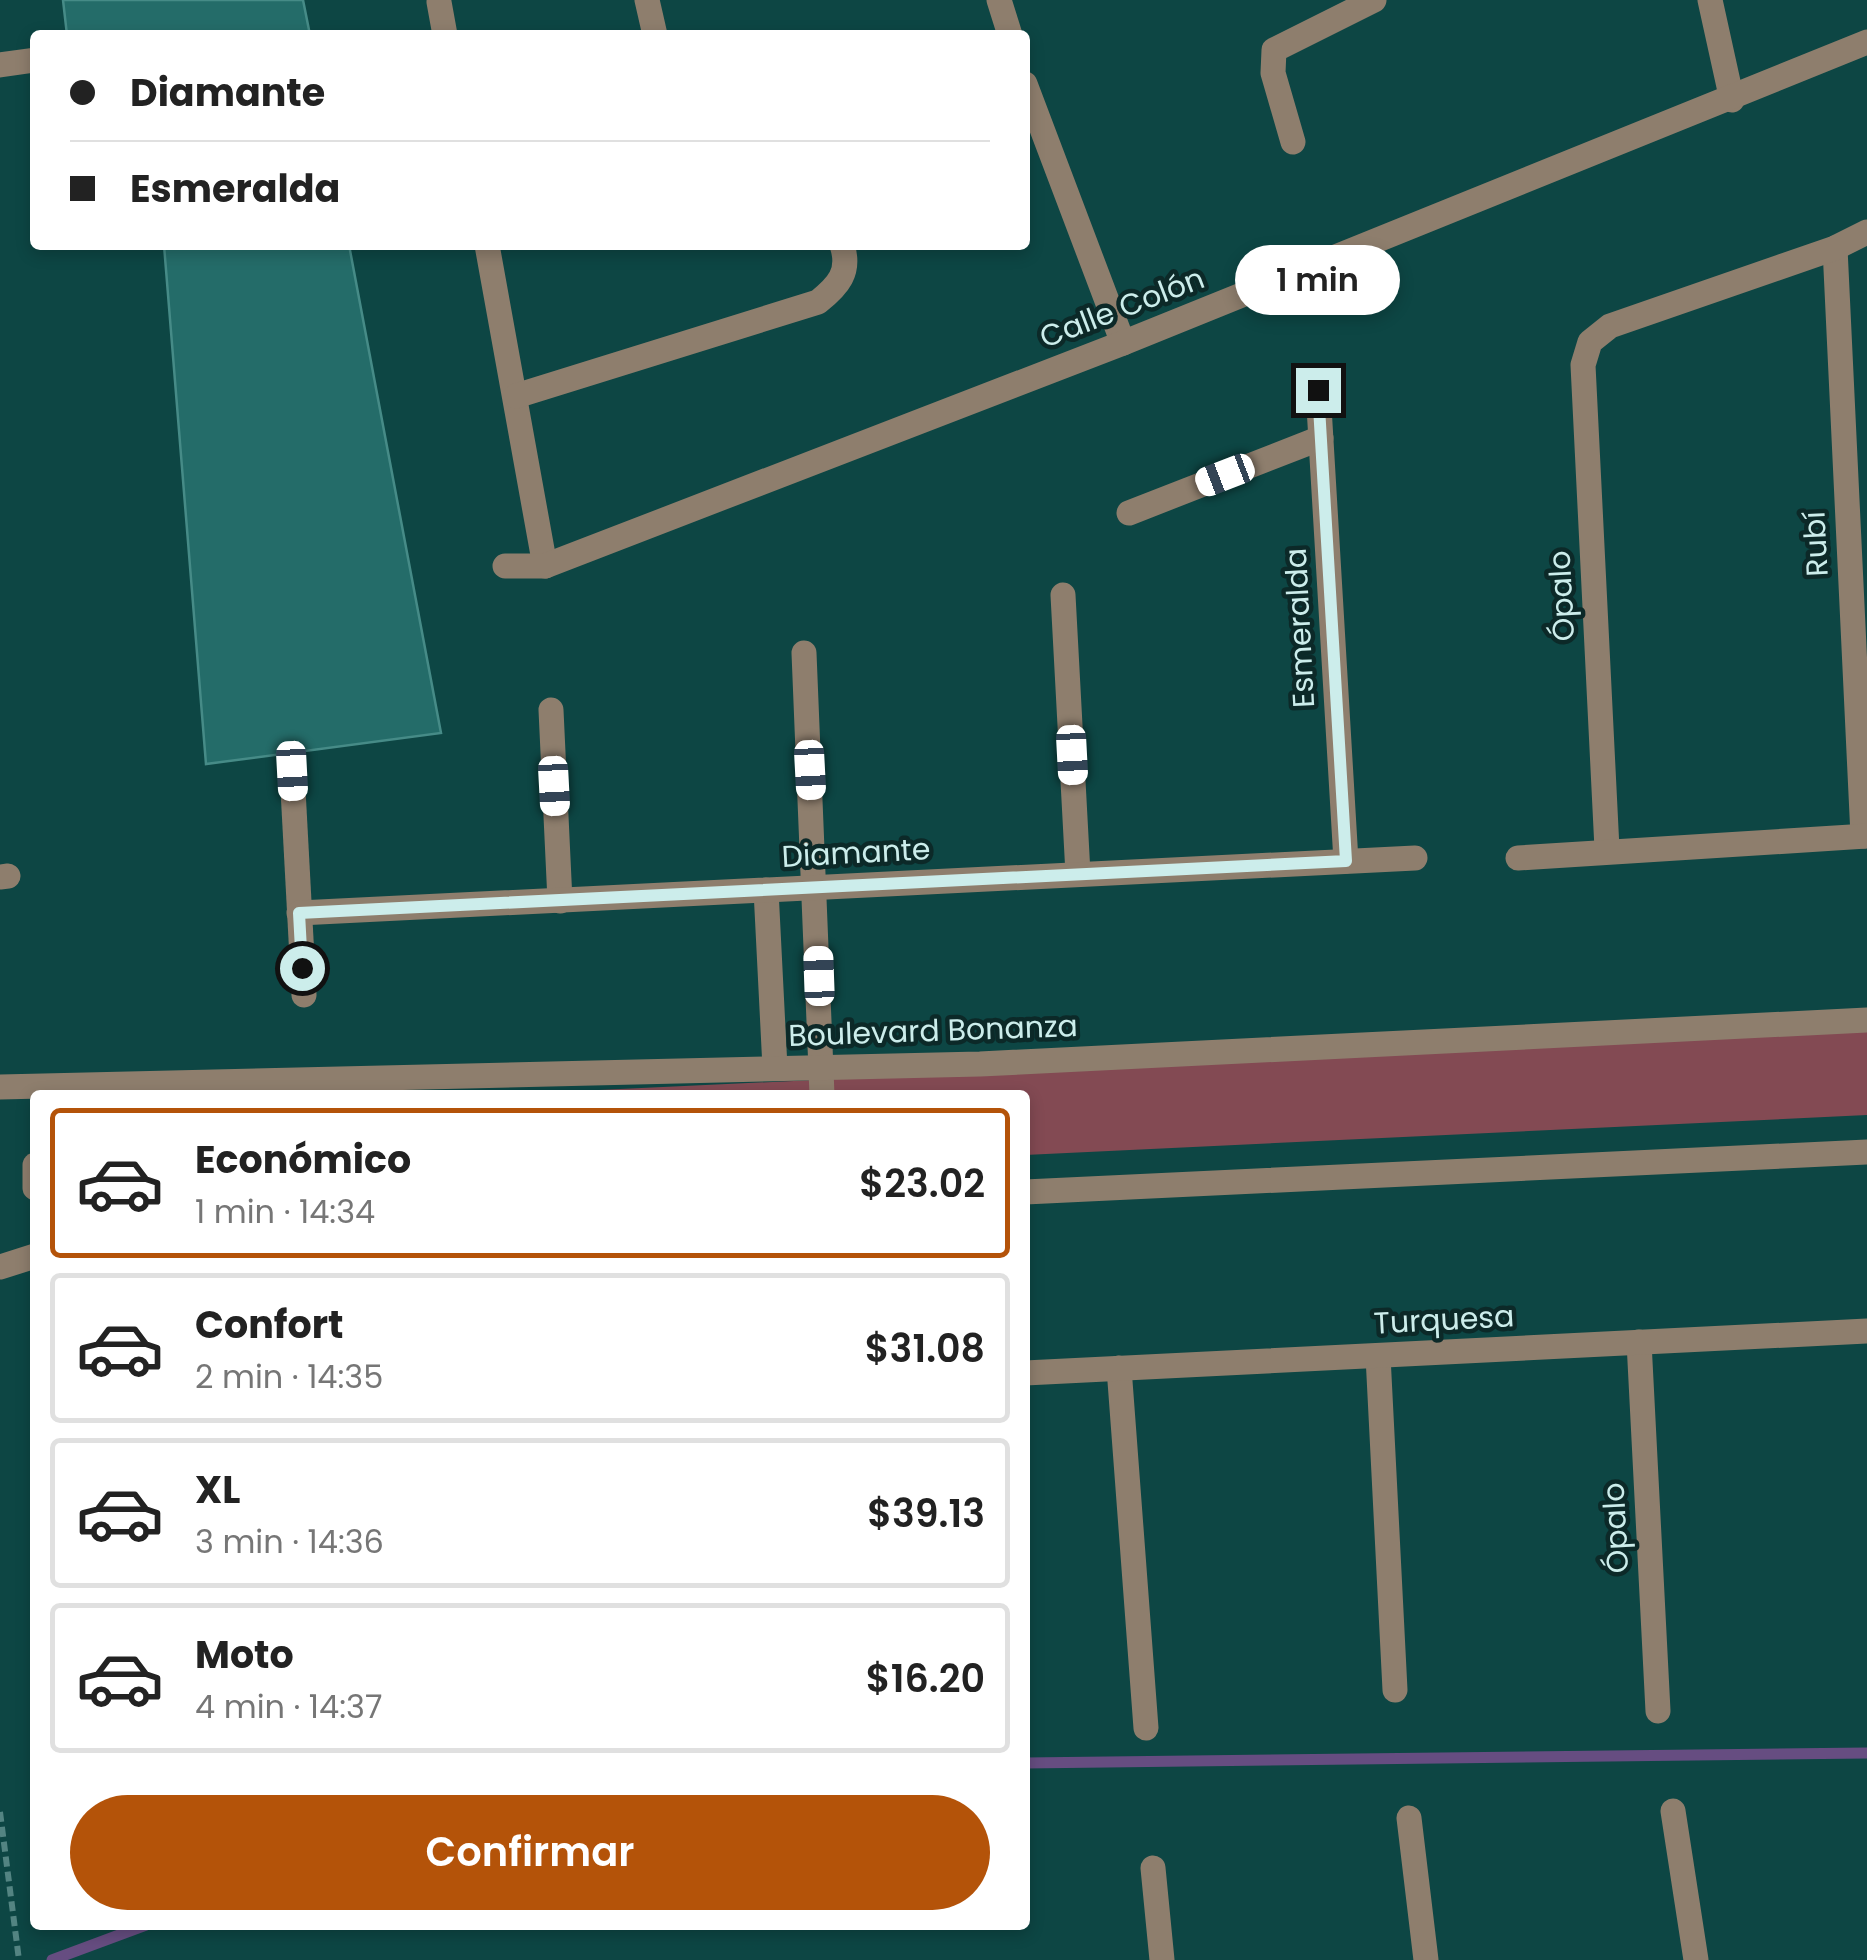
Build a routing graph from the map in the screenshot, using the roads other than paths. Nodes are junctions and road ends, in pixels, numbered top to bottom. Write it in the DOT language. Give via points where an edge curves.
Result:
graph roads {
  1 [pos="647,0"];
  2 [pos="1000,0"];
  3 [pos="1374,0"];
  4 [pos="1710,0"];
  5 [pos="439,2"];
  6 [pos="445,30"];
  7 [pos="653,30"];
  8 [pos="1009,30"];
  9 [pos="1867,42"];
  10 [pos="30,61"];
  11 [pos="0,65"];
  12 [pos="1030,97"];
  13 [pos="1732,100"];
  14 [pos="1293,142"];
  15 [pos="1867,232"];
  16 [pos="1834,248"];
  17 [pos="488,250"];
  18 [pos="844,250"];
  19 [pos="1124,344"];
  20 [pos="1318,390"];
  21 [pos="516,396"];
  22 [pos="1321,438"];
  23 [pos="1129,512"];
  24 [pos="505,566"];
  25 [pos="545,566"];
  26 [pos="1064,595"];
  27 [pos="804,653"];
  28 [pos="551,710"];
  29 [pos="292,771"];
  30 [pos="1865,836"];
  31 [pos="1606,849"];
  32 [pos="1415,858"];
  33 [pos="1518,858"];
  34 [pos="1346,861"];
  35 [pos="1078,874"];
  36 [pos="816,887"];
  37 [pos="766,890"];
  38 [pos="560,900"];
  39 [pos="299,913"];
  40 [pos="304,996"];
  41 [pos="1867,1020"];
  42 [pos="821,1067"];
  43 [pos="774,1068"];
  44 [pos="0,1088"];
  45 [pos="49,1090"];
  46 [pos="104,1090"];
  47 [pos="822,1090"];
  48 [pos="1867,1152"];
  49 [pos="1030,1192"];
  50 [pos="30,1257"];
  51 [pos="0,1266"];
  52 [pos="1867,1331"];
  53 [pos="1639,1342"];
  54 [pos="1378,1356"];
  55 [pos="1119,1368"];
  56 [pos="1030,1373"];
  57 [pos="1395,1690"];
  58 [pos="1658,1711"];
  59 [pos="1146,1728"];
  60 [pos="1673,1811"];
  61 [pos="1409,1818"];
  62 [pos="1153,1868"];
  63 [pos="1162,1960"];
  64 [pos="1426,1960"];
  65 [pos="1696,1960"];
  1 -- 7 [label="street"];
  2 -- 8 [label="street"];
  3 -- 14 [label="street" via="1274,50 1273,73"];
  4 -- 13 [label="street"];
  5 -- 6 [label="street"];
  9 -- 13 [label="street, Calle Colón"];
  10 -- 11 [label="street"];
  12 -- 19 [label="street"];
  13 -- 19 [label="street, Calle Colón"];
  15 -- 16 [label="street"];
  16 -- 30 [label="street, Rubí"];
  16 -- 31 [label="street, Ópalo" via="1610,326 1590,342 1583,364"];
  17 -- 21 [label="street"];
  18 -- 21 [label="street" via="840,285 818,302"];
  19 -- 25 [label="street, Calle Colón"];
  20 -- 22 [label="street, Esmeralda"];
  21 -- 25 [label="street"];
  22 -- 23 [label="street"];
  22 -- 34 [label="street, Esmeralda"];
  24 -- 25 [label="street, Calle Colón"];
  26 -- 35 [label="street"];
  27 -- 36 [label="street"];
  28 -- 38 [label="street"];
  29 -- 39 [label="street"];
  30 -- 31 [label="street"];
  31 -- 33 [label="street"];
  32 -- 34 [label="street, Diamante"];
  34 -- 35 [label="street, Diamante"];
  35 -- 36 [label="street, Diamante"];
  36 -- 37 [label="street, Diamante"];
  36 -- 42 [label="street"];
  37 -- 38 [label="street, Diamante"];
  37 -- 43 [label="street"];
  38 -- 39 [label="street, Diamante"];
  39 -- 40 [label="street"];
  41 -- 42 [label="street, Boulevard Bonanza"];
  42 -- 43 [label="street, Boulevard Bonanza"];
  42 -- 47 [label="street"];
  43 -- 46 [label="street, Boulevard Bonanza"];
  44 -- 45 [label="street, Boulevard Bonanza"];
  48 -- 49 [label="street"];
  50 -- 51 [label="street"];
  52 -- 53 [label="street, Turquesa"];
  53 -- 54 [label="street, Turquesa"];
  53 -- 58 [label="street, Ópalo"];
  54 -- 55 [label="street, Turquesa"];
  54 -- 57 [label="street"];
  55 -- 56 [label="street, Turquesa"];
  55 -- 59 [label="street"];
  60 -- 65 [label="street"];
  61 -- 64 [label="street"];
  62 -- 63 [label="street"];
}
